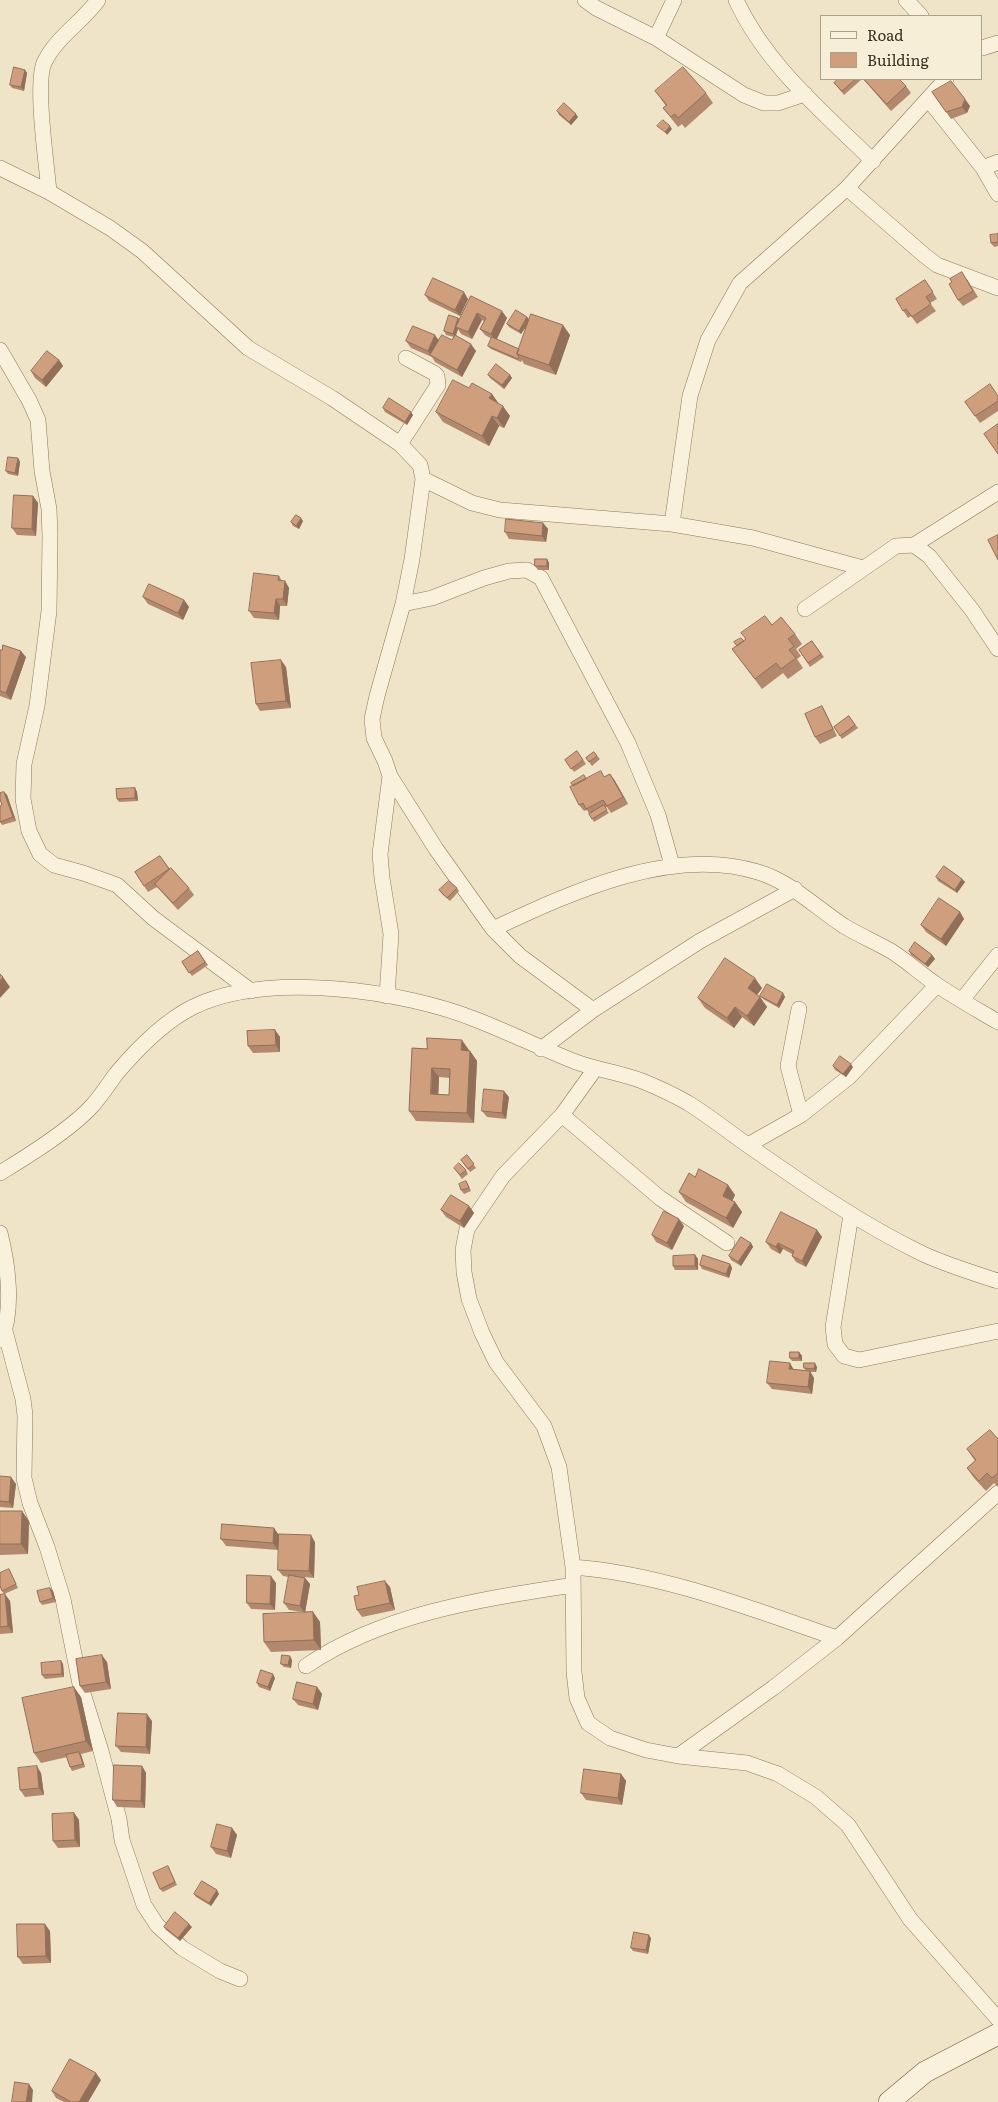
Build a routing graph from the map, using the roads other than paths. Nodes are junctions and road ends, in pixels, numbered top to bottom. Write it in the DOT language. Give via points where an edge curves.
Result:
graph roads {
  1 [pos="98,0"];
  2 [pos="586,0"];
  3 [pos="674,0"];
  4 [pos="736,0"];
  5 [pos="906,0"];
  6 [pos="920,15"];
  7 [pos="656,38"];
  8 [pos="998,43"];
  9 [pos="983,48"];
  10 [pos="945,80"];
  11 [pos="805,94"];
  12 [pos="929,100"];
  13 [pos="873,160"];
  14 [pos="998,162"];
  15 [pos="0,168"];
  16 [pos="983,168"];
  17 [pos="847,188"];
  18 [pos="49,192"];
  19 [pos="998,194"];
  20 [pos="998,288"];
  21 [pos="0,350"];
  22 [pos="406,358"];
  23 [pos="400,444"];
  24 [pos="423,479"];
  25 [pos="998,492"];
  26 [pos="672,524"];
  27 [pos="914,545"];
  28 [pos="863,568"];
  29 [pos="403,604"];
  30 [pos="805,609"];
  31 [pos="998,649"];
  32 [pos="390,776"];
  33 [pos="672,865"];
  34 [pos="795,889"];
  35 [pos="493,929"];
  36 [pos="998,955"];
  37 [pos="937,985"];
  38 [pos="251,991"];
  39 [pos="387,996"];
  40 [pos="962,1000"];
  41 [pos="799,1009"];
  42 [pos="593,1010"];
  43 [pos="998,1022"];
  44 [pos="541,1049"];
  45 [pos="595,1069"];
  46 [pos="562,1115"];
  47 [pos="801,1115"];
  48 [pos="748,1145"];
  49 [pos="0,1173"];
  50 [pos="851,1215"];
  51 [pos="0,1233"];
  52 [pos="727,1243"];
  53 [pos="998,1281"];
  54 [pos="998,1331"];
  55 [pos="2,1337"];
  56 [pos="998,1493"];
  57 [pos="573,1567"];
  58 [pos="573,1585"];
  59 [pos="837,1638"];
  60 [pos="306,1666"];
  61 [pos="678,1756"];
  62 [pos="240,1979"];
  63 [pos="998,2019"];
  64 [pos="998,2034"];
  65 [pos="889,2102"];
  1 -- 18 [label="street" via="53,48 40,72"];
  2 -- 7 [label="street"];
  3 -- 7 [label="street"];
  4 -- 11 [label="street" via="769,55"];
  5 -- 6 [label="street"];
  7 -- 11 [label="street" via="744,95 764,103 778,103"];
  8 -- 9 [label="street"];
  10 -- 12 [label="street"];
  11 -- 13 [label="street"];
  12 -- 13 [label="street"];
  12 -- 16 [label="street"];
  13 -- 17 [label="street"];
  14 -- 16 [label="street"];
  15 -- 18 [label="street"];
  16 -- 19 [label="street"];
  17 -- 20 [label="street" via="937,265"];
  17 -- 26 [label="street" via="740,284 708,340 690,396"];
  18 -- 23 [label="street" via="110,228 142,252 248,348 332,398"];
  21 -- 38 [label="street" via="38,420 49,509 49,611 37,706 24,764 23,799 29,830 40,854 54,865 117,885 153,918"];
  22 -- 23 [label="street" via="434,373 438,385"];
  23 -- 24 [label="street" via="420,465"];
  24 -- 26 [label="street" via="472,503 500,510"];
  24 -- 29 [label="street"];
  25 -- 27 [label="street"];
  26 -- 28 [label="street" via="753,538"];
  27 -- 28 [label="street" via="896,546"];
  27 -- 31 [label="street" via="929,556"];
  28 -- 30 [label="street"];
  29 -- 32 [label="street" via="372,719 374,738"];
  29 -- 33 [label="street" via="432,598 509,571 527,570 541,578 628,743 658,814"];
  32 -- 35 [label="street" via="446,864"];
  32 -- 39 [label="street" via="380,854 391,934"];
  33 -- 34 [label="street" via="724,866 758,872"];
  33 -- 35 [label="street" via="601,883"];
  34 -- 37 [label="street" via="843,925 891,951"];
  34 -- 42 [label="street" via="700,941"];
  35 -- 42 [label="street" via="520,956"];
  36 -- 40 [label="street"];
  37 -- 40 [label="street"];
  37 -- 47 [label="street" via="849,1077"];
  38 -- 39 [label="street" via="328,988"];
  38 -- 49 [label="street" via="226,995 194,1007 167,1023 119,1072 91,1107 56,1137"];
  39 -- 44 [label="street" via="475,1019"];
  40 -- 43 [label="street"];
  41 -- 47 [label="street" via="788,1066"];
  42 -- 44 [label="street"];
  44 -- 45 [label="street"];
  45 -- 46 [label="street"];
  45 -- 48 [label="street" via="642,1081 688,1103"];
  46 -- 52 [label="street" via="660,1198"];
  46 -- 57 [label="street" via="503,1176 467,1229 463,1250 469,1299 482,1333 496,1362 544,1426 559,1467"];
  47 -- 48 [label="street"];
  48 -- 50 [label="street"];
  50 -- 53 [label="street" via="924,1255"];
  50 -- 54 [label="street" via="833,1327 835,1344 844,1356 859,1360"];
  51 -- 55 [label="street" via="9,1280"];
  55 -- 62 [label="street" via="23,1399 24,1478 30,1503 63,1598 80,1684 101,1751 122,1840 144,1906 157,1926 182,1948"];
  56 -- 59 [label="street"];
  57 -- 58 [label="street"];
  57 -- 59 [label="street" via="631,1574 721,1599"];
  58 -- 60 [label="street" via="502,1596 390,1625 344,1643"];
  58 -- 61 [label="street" via="574,1672 577,1698 588,1723 610,1738"];
  59 -- 61 [label="street"];
  61 -- 63 [label="street" via="747,1763 778,1774 816,1797 848,1825 910,1920"];
  64 -- 65 [label="street" via="925,2072"];
}
